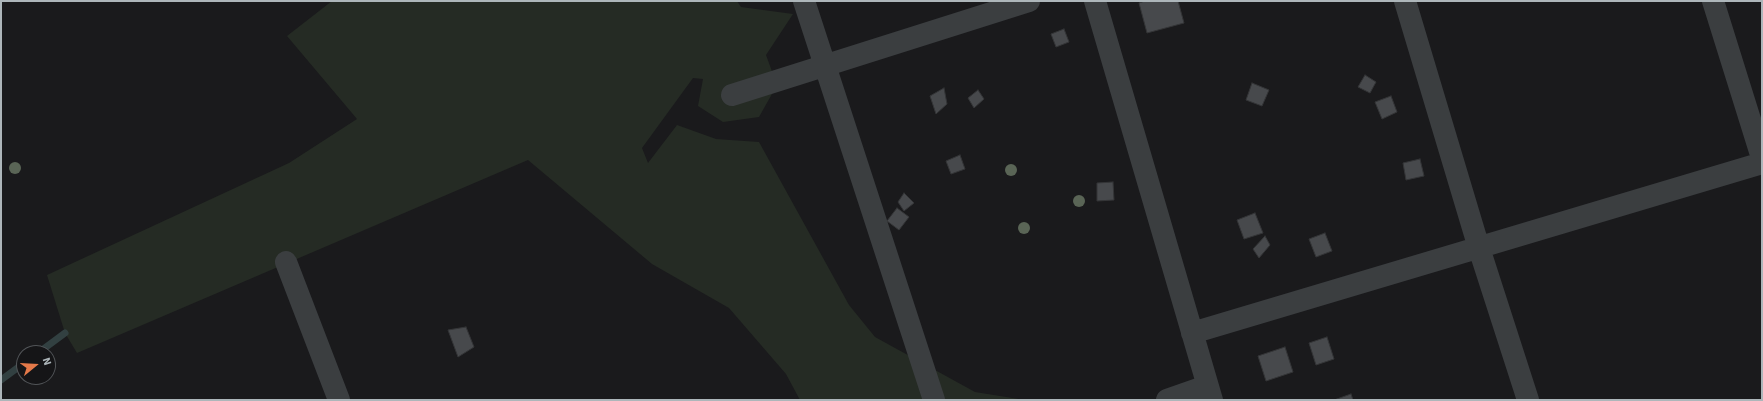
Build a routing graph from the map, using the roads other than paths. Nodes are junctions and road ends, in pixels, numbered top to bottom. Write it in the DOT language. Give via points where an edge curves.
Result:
graph roads {
  1 [pos="804,1"];
  2 [pos="1030,1"];
  3 [pos="1095,1"];
  4 [pos="1405,1"];
  5 [pos="1713,1"];
  6 [pos="824,66"];
  7 [pos="732,95"];
  8 [pos="1762,158"];
  9 [pos="1762,163"];
  10 [pos="1479,248"];
  11 [pos="286,262"];
  12 [pos="1192,333"];
  13 [pos="1209,393"];
  14 [pos="339,400"];
  15 [pos="934,400"];
  16 [pos="1167,400"];
  17 [pos="1528,400"];
  1 -- 6 [label="street"];
  2 -- 6 [label="street"];
  3 -- 12 [label="street"];
  4 -- 10 [label="street"];
  5 -- 8 [label="street"];
  6 -- 7 [label="street"];
  6 -- 15 [label="street"];
  9 -- 10 [label="street"];
  10 -- 12 [label="street"];
  10 -- 17 [label="street"];
  11 -- 14 [label="street"];
  12 -- 13 [label="street"];
  13 -- 16 [label="street"];
}
